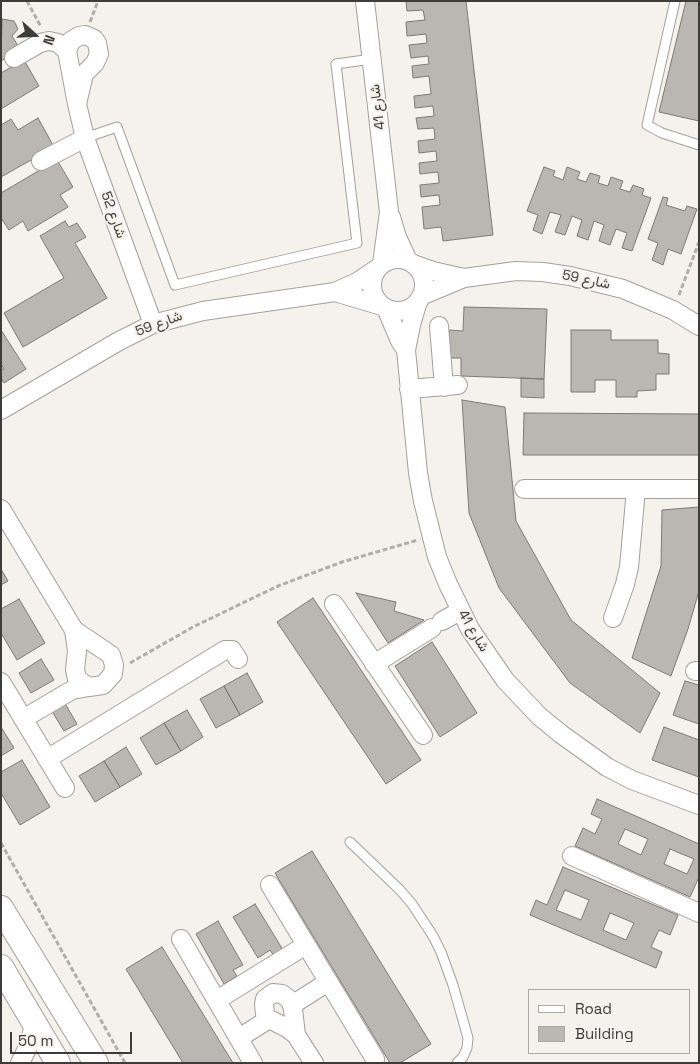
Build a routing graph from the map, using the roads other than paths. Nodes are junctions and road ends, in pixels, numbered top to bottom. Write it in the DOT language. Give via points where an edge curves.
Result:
graph roads {
  1 [pos="365,1"];
  2 [pos="675,1"];
  3 [pos="67,51"];
  4 [pos="14,58"];
  5 [pos="372,59"];
  6 [pos="77,104"];
  7 [pos="85,138"];
  8 [pos="699,145"];
  9 [pos="41,160"];
  10 [pos="389,212"];
  11 [pos="411,262"];
  12 [pos="380,266"];
  13 [pos="464,278"];
  14 [pos="334,292"];
  15 [pos="420,298"];
  16 [pos="384,307"];
  17 [pos="153,324"];
  18 [pos="439,326"];
  19 [pos="699,326"];
  20 [pos="406,350"];
  21 [pos="409,389"];
  22 [pos="2,408"];
  23 [pos="524,489"];
  24 [pos="636,489"];
  25 [pos="699,489"];
  26 [pos="1,509"];
  27 [pos="334,604"];
  28 [pos="460,611"];
  29 [pos="613,618"];
  30 [pos="74,630"];
  31 [pos="238,659"];
  32 [pos="374,664"];
  33 [pos="75,674"];
  34 [pos="1,682"];
  35 [pos="88,687"];
  36 [pos="20,714"];
  37 [pos="422,735"];
  38 [pos="47,758"];
  39 [pos="65,788"];
  40 [pos="699,805"];
  41 [pos="350,842"];
  42 [pos="572,856"];
  43 [pos="270,885"];
  44 [pos="1,908"];
  45 [pos="699,913"];
  46 [pos="181,939"];
  47 [pos="306,945"];
  48 [pos="4,977"];
  49 [pos="328,982"];
  50 [pos="217,1000"];
  51 [pos="292,1005"];
  52 [pos="268,1019"];
  53 [pos="35,1023"];
  54 [pos="296,1035"];
  55 [pos="239,1038"];
  56 [pos="375,1059"];
  57 [pos="20,1063"];
  58 [pos="58,1063"];
  59 [pos="96,1063"];
  60 [pos="253,1063"];
  61 [pos="314,1063"];
  62 [pos="458,1063"];
  1 -- 5 [label="street, شارع 41"];
  2 -- 8 [label="lane" via="647,125"];
  3 -- 4 [label="street" via="58,43 49,41"];
  3 -- 6 [label="street, شارع 52"];
  3 -- 6 [label="street" via="71,41 85,35 94,39 99,48 98,59 84,74"];
  5 -- 7 [label="lane" via="336,64 357,243 175,286 117,127"];
  5 -- 10 [label="street, شارع 41"];
  6 -- 7 [label="street, شارع 52"];
  7 -- 9 [label="street"];
  7 -- 17 [label="street, شارع 52"];
  10 -- 11 [label="street, شارع 41" via="397,237"];
  10 -- 12 [label="street, شارع 41"];
  11 -- 12 [label="street" via="395,259"];
  11 -- 13 [label="street, شارع 59"];
  11 -- 15 [label="street" via="423,278 424,290"];
  12 -- 14 [label="street, شارع 59" via="357,282"];
  12 -- 16 [label="street" via="372,279 372,291"];
  13 -- 15 [label="street, شارع 59"];
  13 -- 19 [label="street, شارع 59" via="516,271 570,276 623,289 673,310"];
  14 -- 16 [label="street, شارع 59"];
  14 -- 17 [label="street, شارع 59" via="203,310"];
  15 -- 16 [label="street" via="403,310"];
  15 -- 20 [label="street, شارع 41"];
  16 -- 20 [label="street, شارع 41"];
  17 -- 22 [label="street, شارع 59"];
  18 -- 21 [label="street" via="451,386"];
  20 -- 21 [label="street, شارع 41"];
  21 -- 28 [label="street, شارع 41" via="418,472 431,536"];
  23 -- 24 [label="street"];
  24 -- 25 [label="street"];
  24 -- 29 [label="street" via="626,584"];
  26 -- 30 [label="street"];
  27 -- 32 [label="street"];
  28 -- 32 [label="street"];
  28 -- 40 [label="street, شارع 41" via="505,680 561,734 607,767 632,780"];
  30 -- 33 [label="street" via="78,651"];
  30 -- 35 [label="street" via="111,655 114,664 113,674 103,685"];
  31 -- 38 [label="street" via="232,650 227,649"];
  32 -- 37 [label="street"];
  33 -- 35 [label="street"];
  33 -- 36 [label="street"];
  34 -- 36 [label="street"];
  35 -- 36 [label="street" via="70,691"];
  36 -- 38 [label="street"];
  38 -- 39 [label="street"];
  41 -- 62 [label="lane" via="412,904 441,952 468,1038 467,1048"];
  42 -- 45 [label="street"];
  43 -- 47 [label="street"];
  44 -- 59 [label="main road"];
  46 -- 50 [label="street"];
  47 -- 49 [label="street"];
  47 -- 50 [label="street"];
  48 -- 53 [label="main road"];
  49 -- 51 [label="street"];
  49 -- 56 [label="street"];
  50 -- 55 [label="street"];
  51 -- 52 [label="street" via="282,994 273,993 265,999"];
  51 -- 54 [label="street"];
  52 -- 54 [label="street"];
  52 -- 55 [label="street"];
  53 -- 57 [label="street"];
  53 -- 58 [label="main road"];
  54 -- 61 [label="street"];
  55 -- 60 [label="street"];
}
